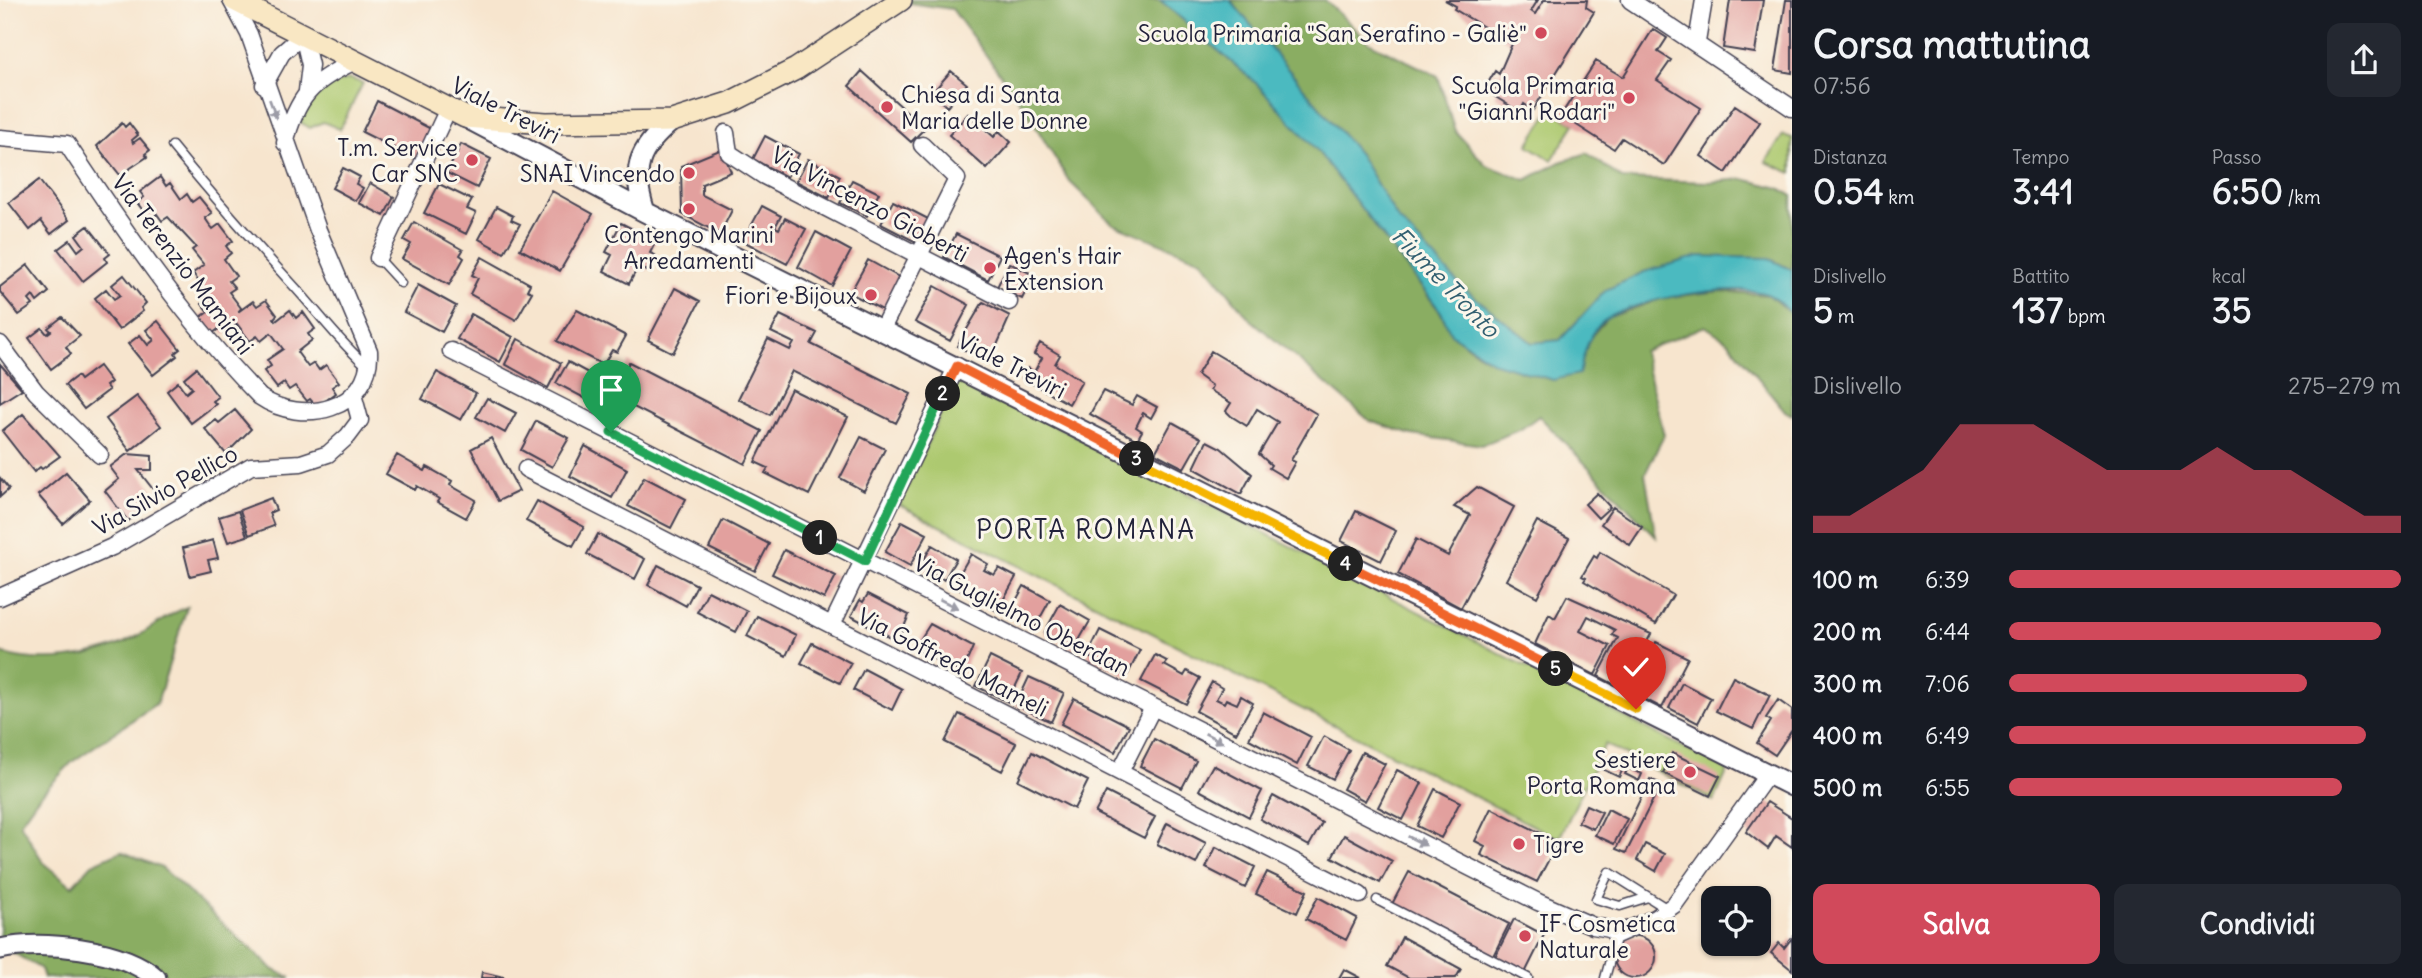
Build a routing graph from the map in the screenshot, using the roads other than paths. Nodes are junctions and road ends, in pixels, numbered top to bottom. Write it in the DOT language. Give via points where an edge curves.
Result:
graph roads {
  1 [pos="232,0"];
  2 [pos="901,0"];
  3 [pos="1630,0"];
  4 [pos="1704,0"];
  5 [pos="303,35"];
  6 [pos="1696,42"];
  7 [pos="353,62"];
  8 [pos="264,85"];
  9 [pos="307,91"];
  10 [pos="1792,108"];
  11 [pos="456,113"];
  12 [pos="672,121"];
  13 [pos="726,133"];
  14 [pos="0,138"];
  15 [pos="285,143"];
  16 [pos="922,145"];
  17 [pos="172,146"];
  18 [pos="645,212"];
  19 [pos="919,254"];
  20 [pos="378,258"];
  21 [pos="401,283"];
  22 [pos="1009,302"];
  23 [pos="882,328"];
  24 [pos="0,344"];
  25 [pos="451,351"];
  26 [pos="957,366"];
  27 [pos="370,369"];
  28 [pos="353,394"];
  29 [pos="100,455"];
  30 [pos="526,469"];
  31 [pos="865,561"];
  32 [pos="0,597"];
  33 [pos="832,625"];
  34 [pos="1153,707"];
  35 [pos="1760,770"];
  36 [pos="1120,772"];
  37 [pos="1792,786"];
  38 [pos="1360,895"];
  39 [pos="1648,897"];
  40 [pos="1377,900"];
  41 [pos="1669,910"];
  42 [pos="1623,927"];
  43 [pos="0,950"];
  44 [pos="156,978"];
  45 [pos="1528,978"];
  46 [pos="1605,978"];
  1 -- 5 [label="main road, Viale Treviri"];
  1 -- 8 [label="street"];
  2 -- 12 [label="main road" via="764,87"];
  3 -- 6 [label="street"];
  4 -- 6 [label="street"];
  5 -- 7 [label="main road, Viale Treviri"];
  5 -- 8 [label="street" via="282,53"];
  5 -- 9 [label="street" via="310,65"];
  6 -- 10 [label="street"];
  7 -- 9 [label="street" via="324,76"];
  7 -- 11 [label="main road, Viale Treviri"];
  8 -- 15 [label="street, one-way"];
  9 -- 15 [label="street" via="293,114"];
  11 -- 12 [label="main road" via="546,123"];
  11 -- 18 [label="street, Viale Treviri"];
  11 -- 20 [label="street"];
  12 -- 18 [label="street" via="645,146 638,160"];
  13 -- 19 [label="street, Via Vincenzo Gioberti" via="729,153 764,176"];
  14 -- 28 [label="street, Via Terenzio Mamiani" via="67,144 183,309 275,408 334,408"];
  15 -- 27 [label="street" via="369,351"];
  16 -- 19 [label="street" via="957,179"];
  17 -- 27 [label="lane" via="239,228"];
  18 -- 23 [label="street, Viale Treviri"];
  19 -- 22 [label="street, Via Vincenzo Gioberti"];
  19 -- 23 [label="street"];
  20 -- 21 [label="lane"];
  23 -- 26 [label="street, Viale Treviri"];
  24 -- 29 [label="street" via="36,392"];
  25 -- 31 [label="street, Via Guglielmo Oberdan"];
  26 -- 31 [label="street"];
  26 -- 35 [label="street, Viale Treviri"];
  27 -- 28 [label="street, Via Terenzio Mamiani"];
  28 -- 32 [label="street, Via Silvio Pellico" via="360,420 328,454 301,463 251,466 112,547"];
  30 -- 33 [label="street, Via Goffredo Mameli"];
  31 -- 33 [label="street"];
  31 -- 34 [label="street, Via Guglielmo Oberdan, one-way"];
  33 -- 36 [label="street, Via Goffredo Mameli"];
  34 -- 36 [label="street"];
  34 -- 42 [label="street, Via Guglielmo Oberdan, one-way" via="1573,919"];
  35 -- 37 [label="street, Viale Treviri"];
  35 -- 41 [label="street" via="1736,816"];
  36 -- 38 [label="street, Via Goffredo Mameli"];
  39 -- 39 [label="lane" via="1609,873 1596,899 1620,906"];
  39 -- 41 [label="lane"];
  40 -- 45 [label="lane"];
  41 -- 42 [label="street"];
  42 -- 46 [label="lane"];
  43 -- 44 [label="street" via="23,944 93,950"];
}
